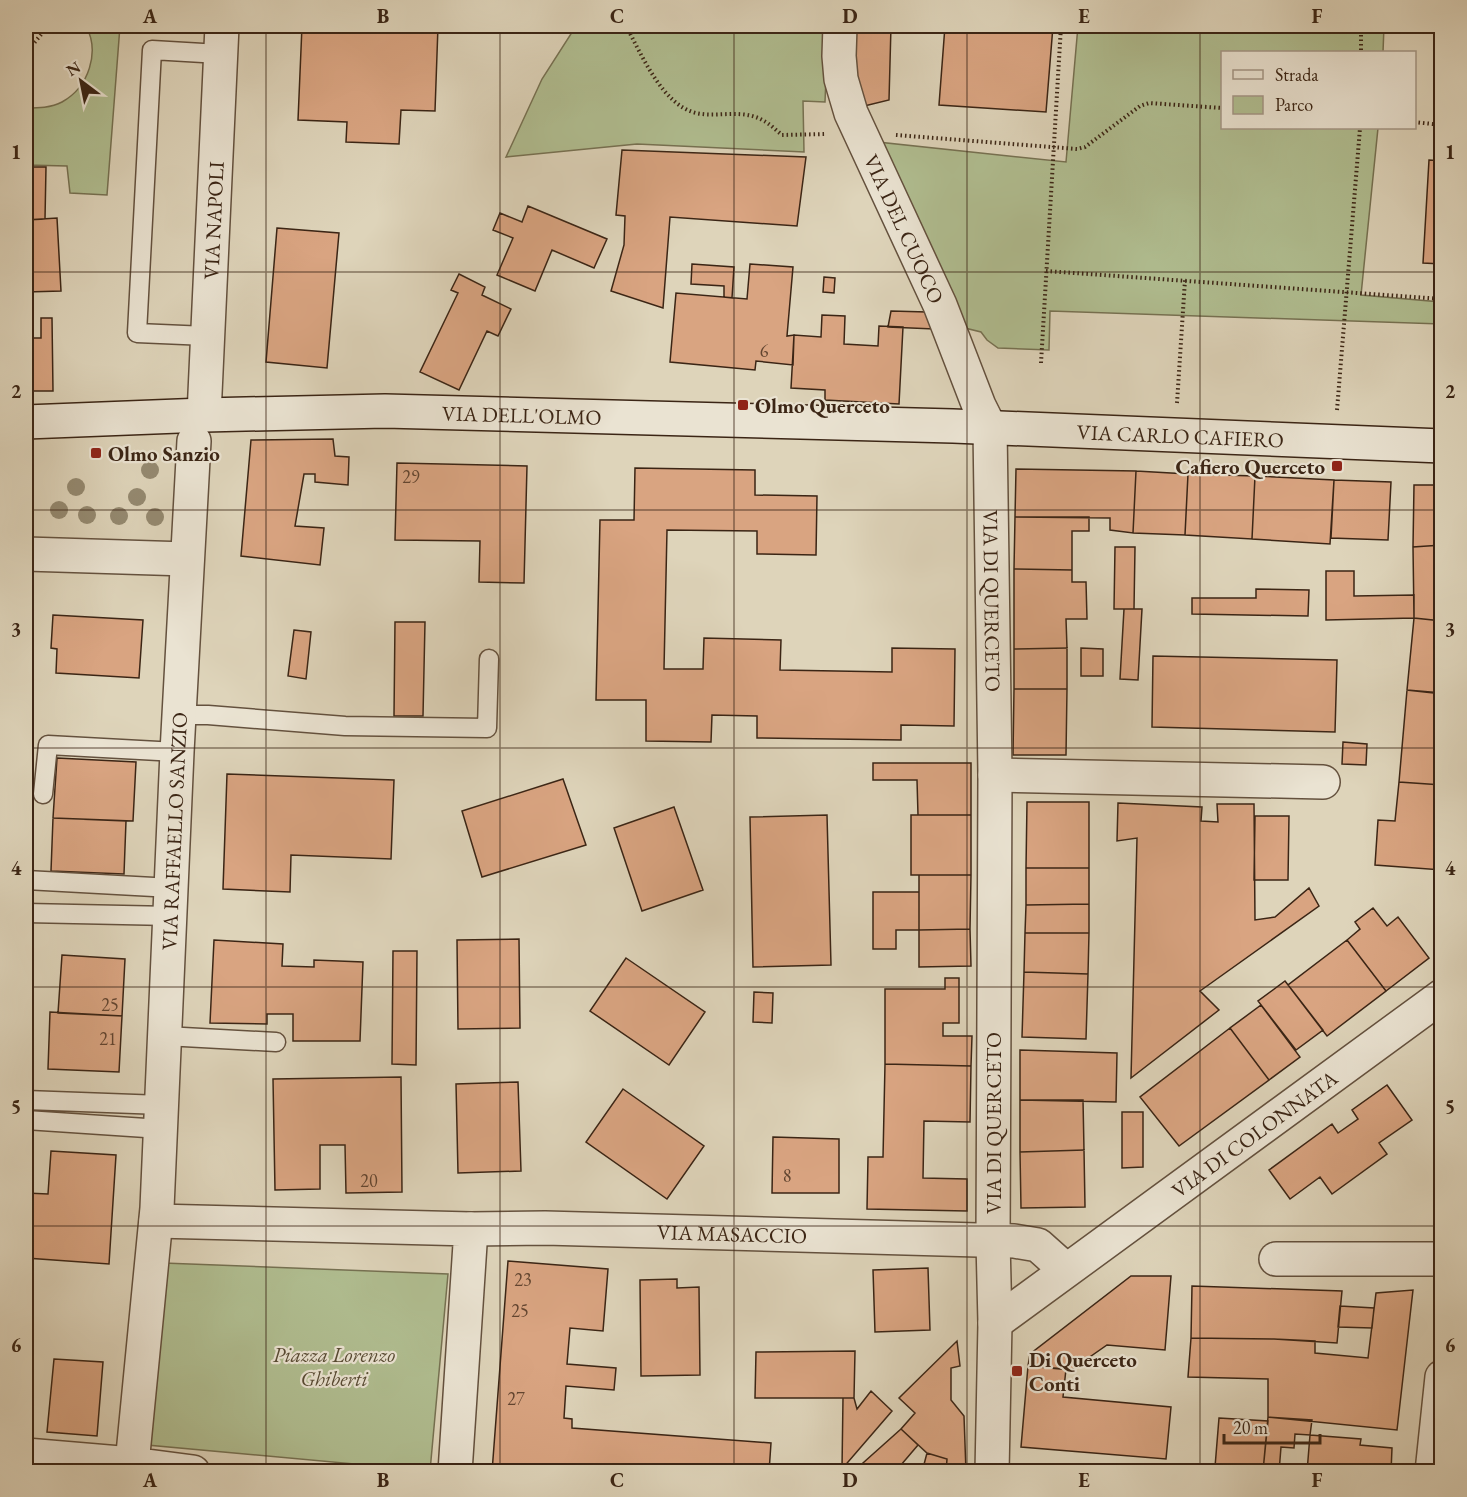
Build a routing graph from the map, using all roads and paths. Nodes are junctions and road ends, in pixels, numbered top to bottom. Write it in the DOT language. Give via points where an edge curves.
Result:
graph roads {
  1 [pos="48,26"];
  2 [pos="626,26"];
  3 [pos="840,26"];
  4 [pos="1061,26"];
  5 [pos="1361,26"];
  6 [pos="221,40"];
  7 [pos="1361,51"];
  8 [pos="26,52"];
  9 [pos="1221,108"];
  10 [pos="1416,122"];
  11 [pos="1442,125"];
  12 [pos="1360,129"];
  13 [pos="860,132"];
  14 [pos="1053,147"];
  15 [pos="1046,271"];
  16 [pos="1185,280"];
  17 [pos="1347,292"];
  18 [pos="1442,299"];
  19 [pos="207,336"];
  20 [pos="1041,363"];
  21 [pos="1176,408"];
  22 [pos="1337,415"];
  23 [pos="39,422"];
  24 [pos="199,428"];
  25 [pos="990,428"];
  26 [pos="26,439"];
  27 [pos="1442,446"];
  28 [pos="26,554"];
  29 [pos="188,559"];
  30 [pos="489,659"];
  31 [pos="180,715"];
  32 [pos="177,752"];
  33 [pos="995,775"];
  34 [pos="1323,782"];
  35 [pos="44,794"];
  36 [pos="26,880"];
  37 [pos="172,902"];
  38 [pos="26,913"];
  39 [pos="1442,996"];
  40 [pos="165,1036"];
  41 [pos="276,1042"];
  42 [pos="26,1100"];
  43 [pos="162,1117"];
  44 [pos="26,1120"];
  45 [pos="156,1221"];
  46 [pos="471,1228"];
  47 [pos="993,1241"];
  48 [pos="1276,1259"];
  49 [pos="1442,1259"];
  50 [pos="1066,1270"];
  51 [pos="995,1323"];
  52 [pos="1442,1377"];
  53 [pos="26,1455"];
  54 [pos="132,1464"];
  55 [pos="193,1472"];
  56 [pos="455,1472"];
  57 [pos="992,1472"];
  58 [pos="1432,1472"];
  1 -- 8 [label="path"];
  2 -- 13 [label="path" via="650,71 684,108 706,114 747,114 782,135"];
  3 -- 13 [label="street, VIA DEL CUOCO" via="841,79"];
  4 -- 14 [label="path"];
  5 -- 7 [label="path"];
  6 -- 19 [label="street, VIA NAPOLI"];
  6 -- 19 [label="lane" via="152,50 137,333"];
  9 -- 14 [label="path" via="1149,103 1084,147"];
  10 -- 11 [label="path"];
  12 -- 17 [label="path"];
  13 -- 14 [label="path"];
  13 -- 25 [label="street, VIA DEL CUOCO" via="940,305"];
  14 -- 15 [label="path"];
  15 -- 16 [label="path"];
  15 -- 20 [label="path"];
  16 -- 17 [label="path"];
  16 -- 21 [label="path"];
  17 -- 18 [label="path"];
  17 -- 22 [label="path"];
  19 -- 24 [label="street, VIA NAPOLI"];
  23 -- 24 [label="street, VIA DELL'OLMO"];
  23 -- 26 [label="street, VIA DELL'OLMO"];
  24 -- 25 [label="street, VIA DELL'OLMO" via="385,411"];
  24 -- 29 [label="street, VIA RAFFAELLO SANZIO"];
  25 -- 27 [label="street, VIA CARLO CAFIERO"];
  25 -- 33 [label="street, VIA DI QUERCETO"];
  28 -- 29 [label="street"];
  29 -- 31 [label="street, VIA RAFFAELLO SANZIO"];
  30 -- 31 [label="lane" via="487,728 345,726"];
  31 -- 32 [label="street, VIA RAFFAELLO SANZIO"];
  32 -- 35 [label="lane" via="48,745"];
  32 -- 37 [label="street, VIA RAFFAELLO SANZIO"];
  33 -- 34 [label="street"];
  33 -- 47 [label="street, VIA DI QUERCETO"];
  36 -- 37 [label="lane"];
  37 -- 38 [label="lane"];
  37 -- 40 [label="street, VIA RAFFAELLO SANZIO"];
  39 -- 50 [label="street, VIA DI COLONNATA"];
  40 -- 41 [label="lane"];
  40 -- 43 [label="street, VIA RAFFAELLO SANZIO"];
  42 -- 43 [label="lane"];
  43 -- 44 [label="lane"];
  43 -- 45 [label="street, VIA RAFFAELLO SANZIO"];
  45 -- 46 [label="street"];
  45 -- 54 [label="street"];
  46 -- 47 [label="street, VIA MASACCIO"];
  46 -- 56 [label="street"];
  47 -- 50 [label="street" via="1032,1243"];
  47 -- 51 [label="street, VIA DI QUERCETO"];
  48 -- 49 [label="street"];
  50 -- 51 [label="street, VIA DI COLONNATA"];
  51 -- 57 [label="street, VIA DI QUERCETO"];
  52 -- 58 [label="street"];
  53 -- 54 [label="street"];
  54 -- 55 [label="street"];
}
